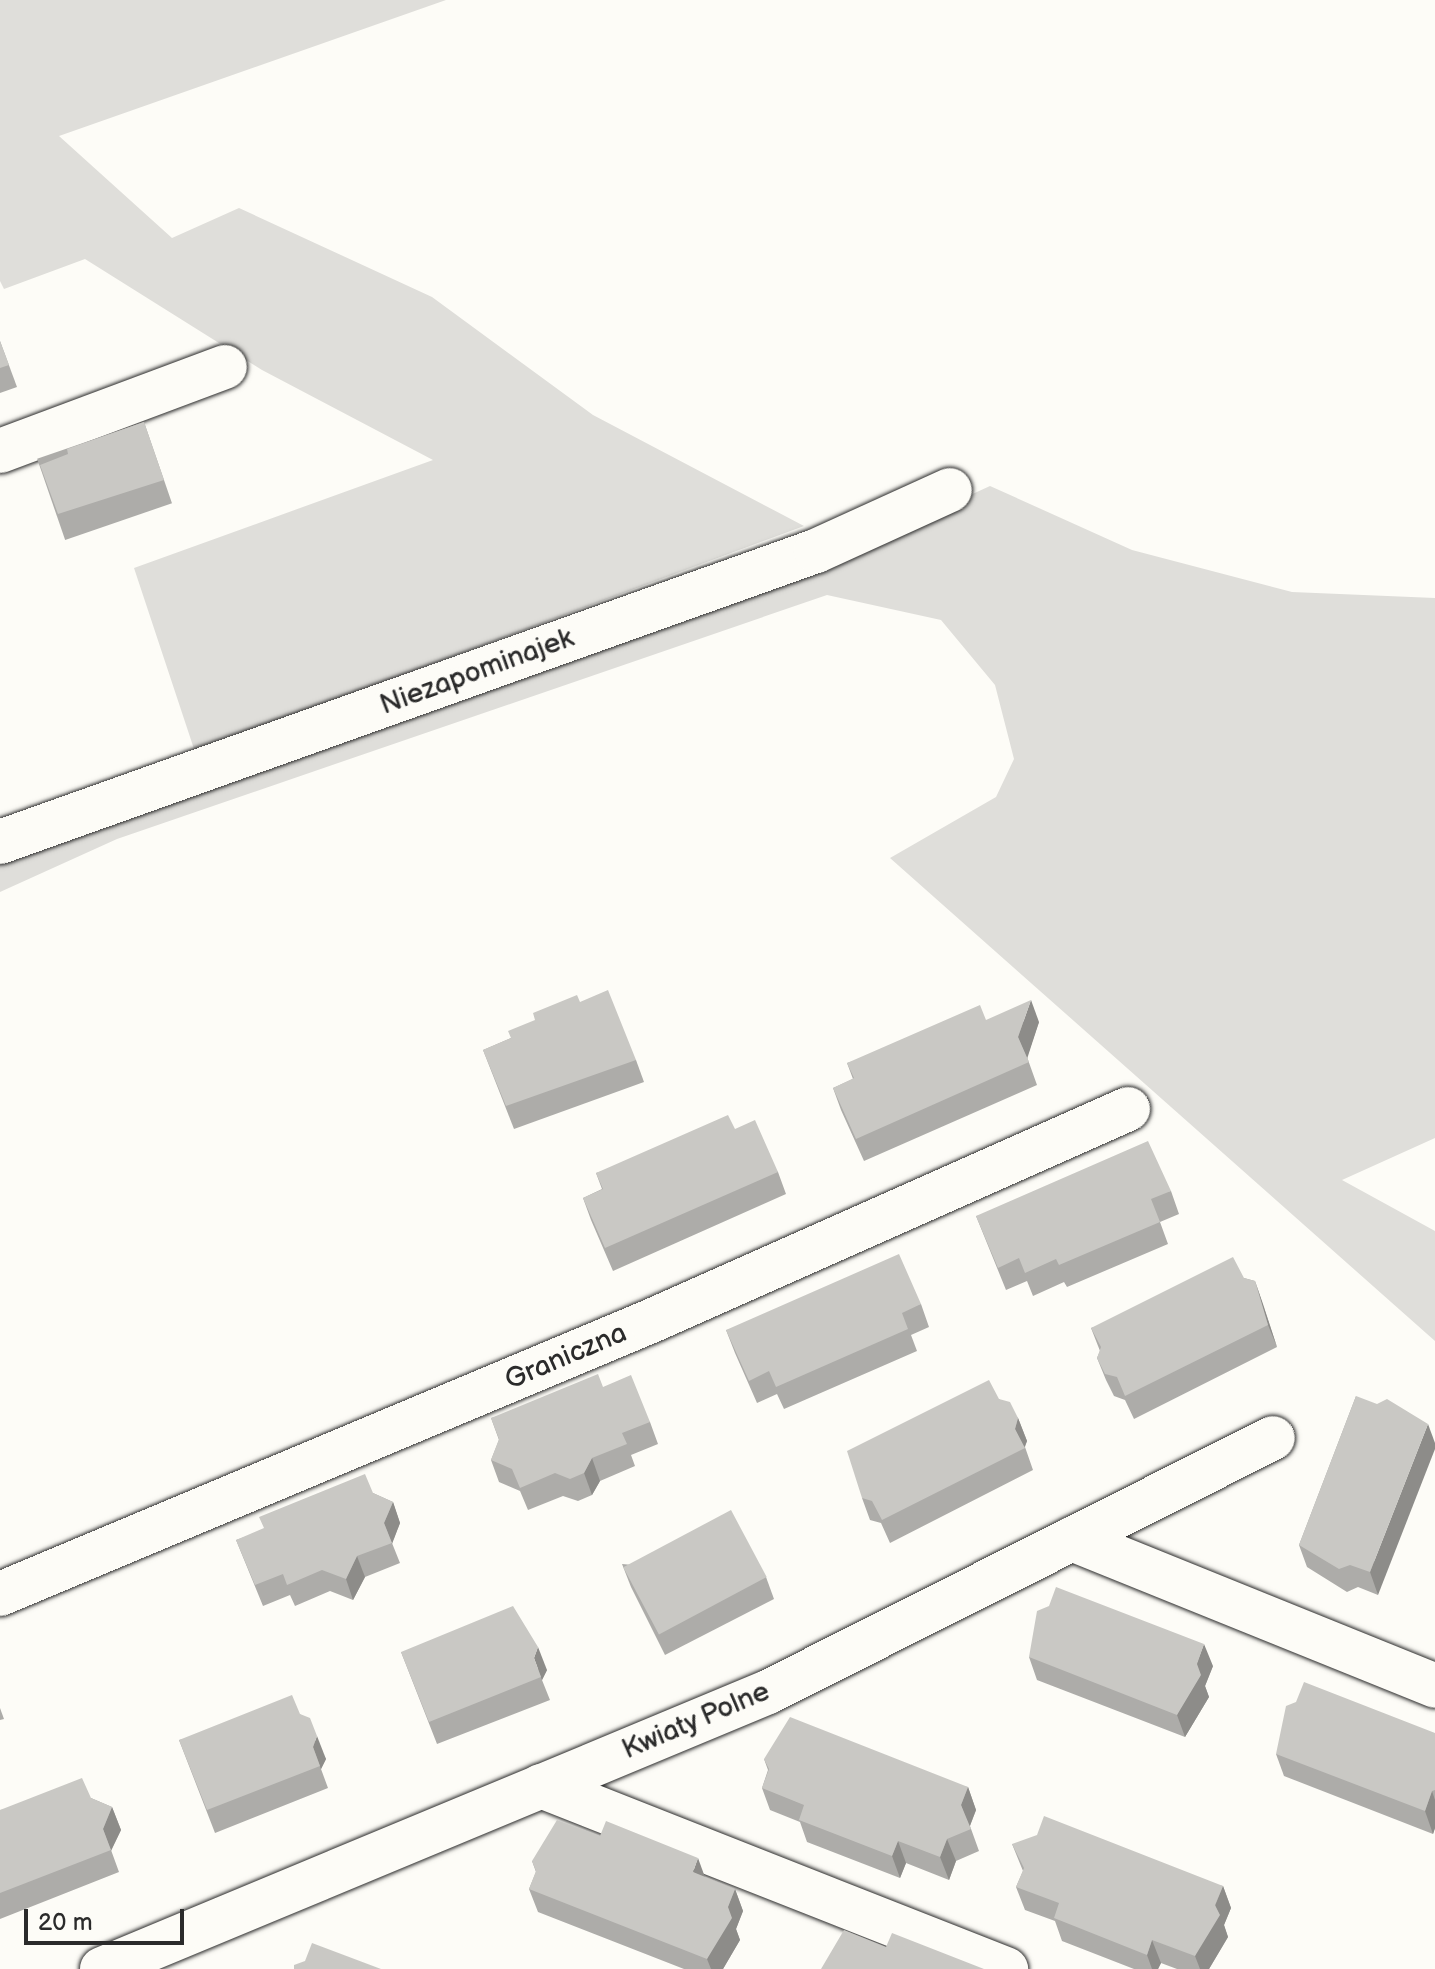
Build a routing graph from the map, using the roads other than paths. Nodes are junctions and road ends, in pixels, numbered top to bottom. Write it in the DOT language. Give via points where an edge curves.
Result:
graph roads {
  1 [pos="225,367"];
  2 [pos="0,451"];
  3 [pos="950,490"];
  4 [pos="0,842"];
  5 [pos="1128,1109"];
  6 [pos="1273,1438"];
  7 [pos="1072,1539"];
  8 [pos="0,1594"];
  9 [pos="1435,1686"];
  10 [pos="541,1786"];
  11 [pos="102,1969"];
  12 [pos="1006,1969"];
  1 -- 2 [label="street"];
  3 -- 4 [label="street, Niezapominajek" via="816,551"];
  5 -- 8 [label="street, Graniczna" via="651,1321"];
  6 -- 7 [label="street, Kwiaty Polne"];
  7 -- 9 [label="street"];
  7 -- 10 [label="street, Kwiaty Polne" via="768,1692"];
  10 -- 11 [label="street, Kwiaty Polne"];
  10 -- 12 [label="street"];
}
